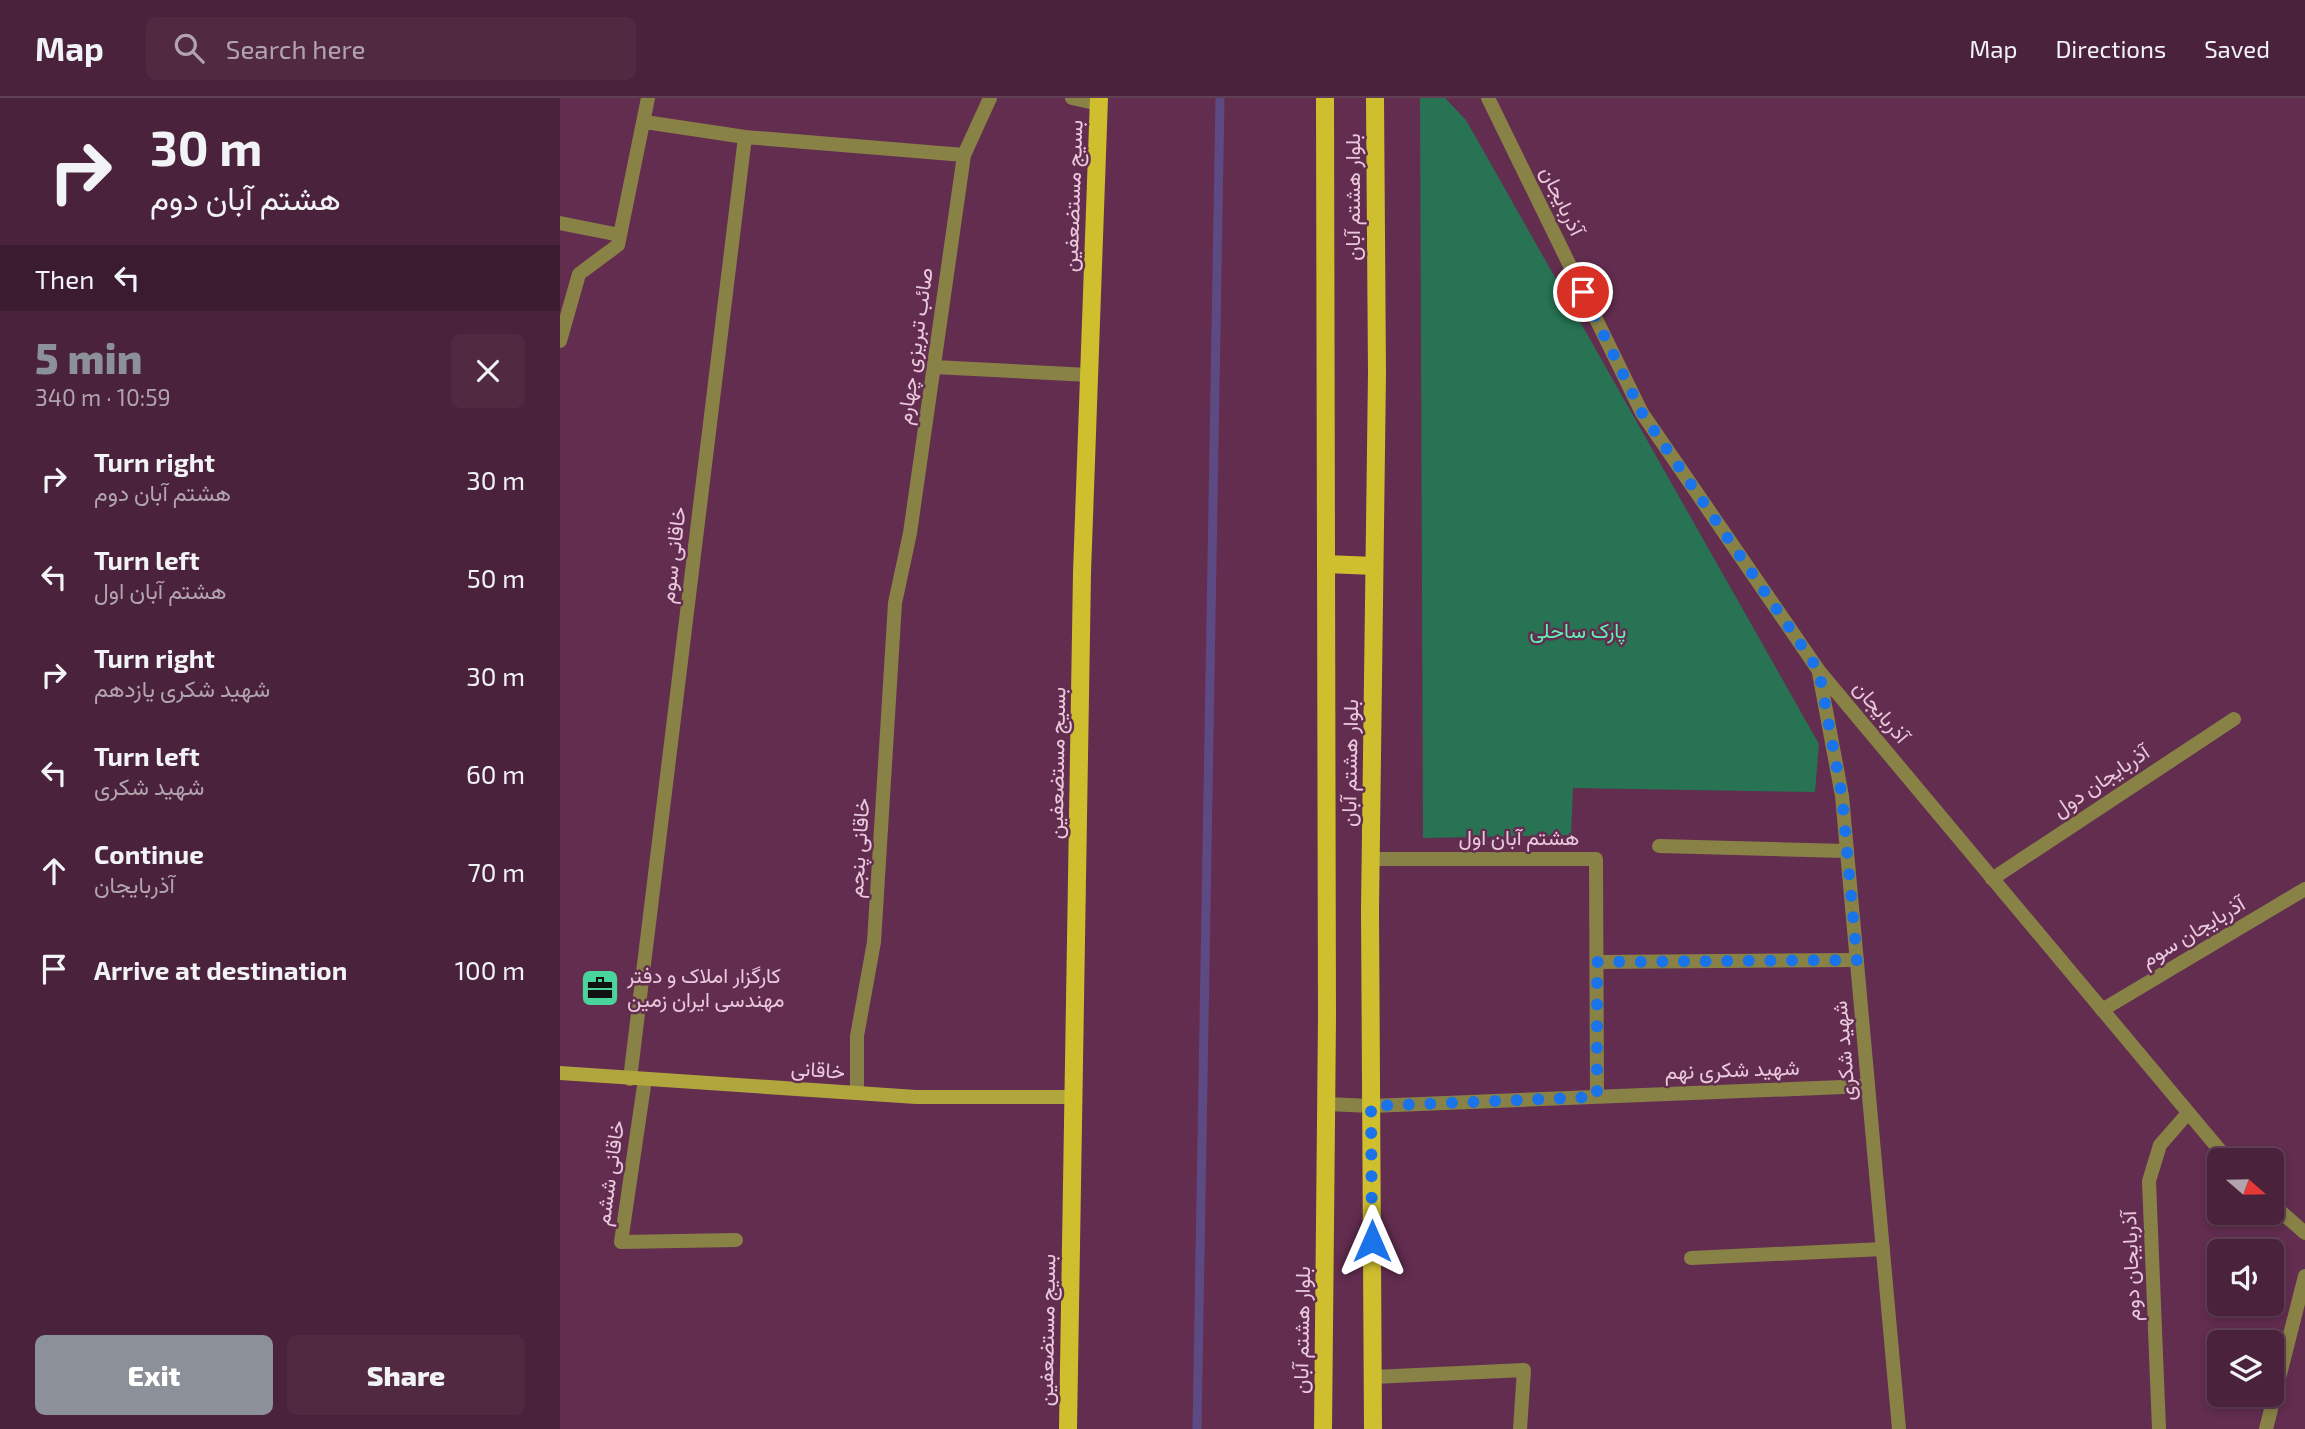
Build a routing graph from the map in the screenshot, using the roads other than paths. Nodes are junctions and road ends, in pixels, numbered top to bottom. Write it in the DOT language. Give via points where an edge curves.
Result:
graph roads {
  1 [pos="648,98"];
  2 [pos="990,98"];
  3 [pos="1072,98"];
  4 [pos="1325,98"];
  5 [pos="1375,98"];
  6 [pos="1488,98"];
  7 [pos="1099,101"];
  8 [pos="645,122"];
  9 [pos="744,137"];
  10 [pos="964,155"];
  11 [pos="560,223"];
  12 [pos="620,235"];
  13 [pos="560,341"];
  14 [pos="933,367"];
  15 [pos="1089,375"];
  16 [pos="1326,564"];
  17 [pos="1374,566"];
  18 [pos="895,603"];
  19 [pos="1819,671"];
  20 [pos="2234,719"];
  21 [pos="1659,846"];
  22 [pos="1847,851"];
  23 [pos="1371,859"];
  24 [pos="1992,879"];
  25 [pos="2305,889"];
  26 [pos="1857,960"];
  27 [pos="1597,962"];
  28 [pos="2102,1010"];
  29 [pos="560,1073"];
  30 [pos="630,1079"];
  31 [pos="645,1079"];
  32 [pos="1868,1086"];
  33 [pos="857,1093"];
  34 [pos="1074,1097"];
  35 [pos="1597,1097"];
  36 [pos="1327,1104"];
  37 [pos="1371,1106"];
  38 [pos="2188,1113"];
  39 [pos="2218,1148"];
  40 [pos="2284,1215"];
  41 [pos="2305,1233"];
  42 [pos="736,1240"];
  43 [pos="1883,1249"];
  44 [pos="1691,1258"];
  45 [pos="2305,1276"];
  46 [pos="1373,1377"];
  47 [pos="1068,1429"];
  48 [pos="1323,1429"];
  49 [pos="1373,1429"];
  50 [pos="1520,1429"];
  51 [pos="1899,1429"];
  52 [pos="2159,1429"];
  53 [pos="2266,1429"];
  1 -- 8 [label="street"];
  2 -- 10 [label="street, صائب تبریزی چهارم"];
  3 -- 7 [label="street"];
  4 -- 16 [label="main road, بلوار هشتم آبان"];
  5 -- 17 [label="main road, بلوار هشتم آبان"];
  6 -- 19 [label="street, آذربایجان" via="1642,413"];
  7 -- 15 [label="main road, بسیج مستضعفین"];
  8 -- 9 [label="street"];
  8 -- 12 [label="street"];
  9 -- 10 [label="street"];
  9 -- 30 [label="street, خاقانی سوم"];
  10 -- 14 [label="street, صائب تبریزی چهارم"];
  11 -- 12 [label="street"];
  12 -- 13 [label="street" via="618,245 579,274"];
  14 -- 15 [label="street"];
  14 -- 18 [label="street, صائب تبریزی چهارم" via="910,533"];
  15 -- 34 [label="main road, بسیج مستضعفین"];
  16 -- 17 [label="main road"];
  16 -- 36 [label="main road, بلوار هشتم آبان"];
  17 -- 23 [label="main road, بلوار هشتم آبان"];
  18 -- 33 [label="street, خاقانی پنجم" via="874,942 860,1009"];
  19 -- 22 [label="street, شهید شکری" via="1842,796"];
  19 -- 24 [label="street, آذربایجان"];
  20 -- 24 [label="street, آذربایجان دول"];
  21 -- 22 [label="street"];
  22 -- 26 [label="street, شهید شکری"];
  23 -- 27 [label="street, هشتم آبان اول" via="1596,859"];
  23 -- 37 [label="main road, بلوار هشتم آبان"];
  24 -- 28 [label="street, آذربایجان"];
  25 -- 28 [label="street, آذربایجان سوم"];
  26 -- 27 [label="street"];
  26 -- 32 [label="street, شهید شکری"];
  27 -- 35 [label="street, هشتم آبان اول"];
  28 -- 38 [label="street, آذربایجان"];
  29 -- 30 [label="main road, خاقانی"];
  30 -- 31 [label="main road, خاقانی"];
  31 -- 33 [label="main road, خاقانی"];
  31 -- 42 [label="street, خاقانی ششم" via="621,1242"];
  32 -- 35 [label="street, شهید شکری نهم"];
  32 -- 43 [label="street, شهید شکری"];
  33 -- 34 [label="main road, خاقانی"];
  34 -- 47 [label="main road, بسیج مستضعفین"];
  35 -- 37 [label="street, شهید شکری نهم"];
  36 -- 37 [label="street, شهید شکری نهم"];
  36 -- 48 [label="main road, بلوار هشتم آبان"];
  37 -- 46 [label="main road, بلوار هشتم آبان"];
  38 -- 39 [label="street, آذربایجان"];
  38 -- 52 [label="street, آذربایجان دوم" via="2160,1145 2149,1181"];
  40 -- 41 [label="street"];
  43 -- 44 [label="street"];
  43 -- 51 [label="street, شهید شکری"];
  45 -- 53 [label="street"];
  46 -- 49 [label="main road, بلوار هشتم آبان"];
  46 -- 50 [label="street" via="1524,1370"];
}
